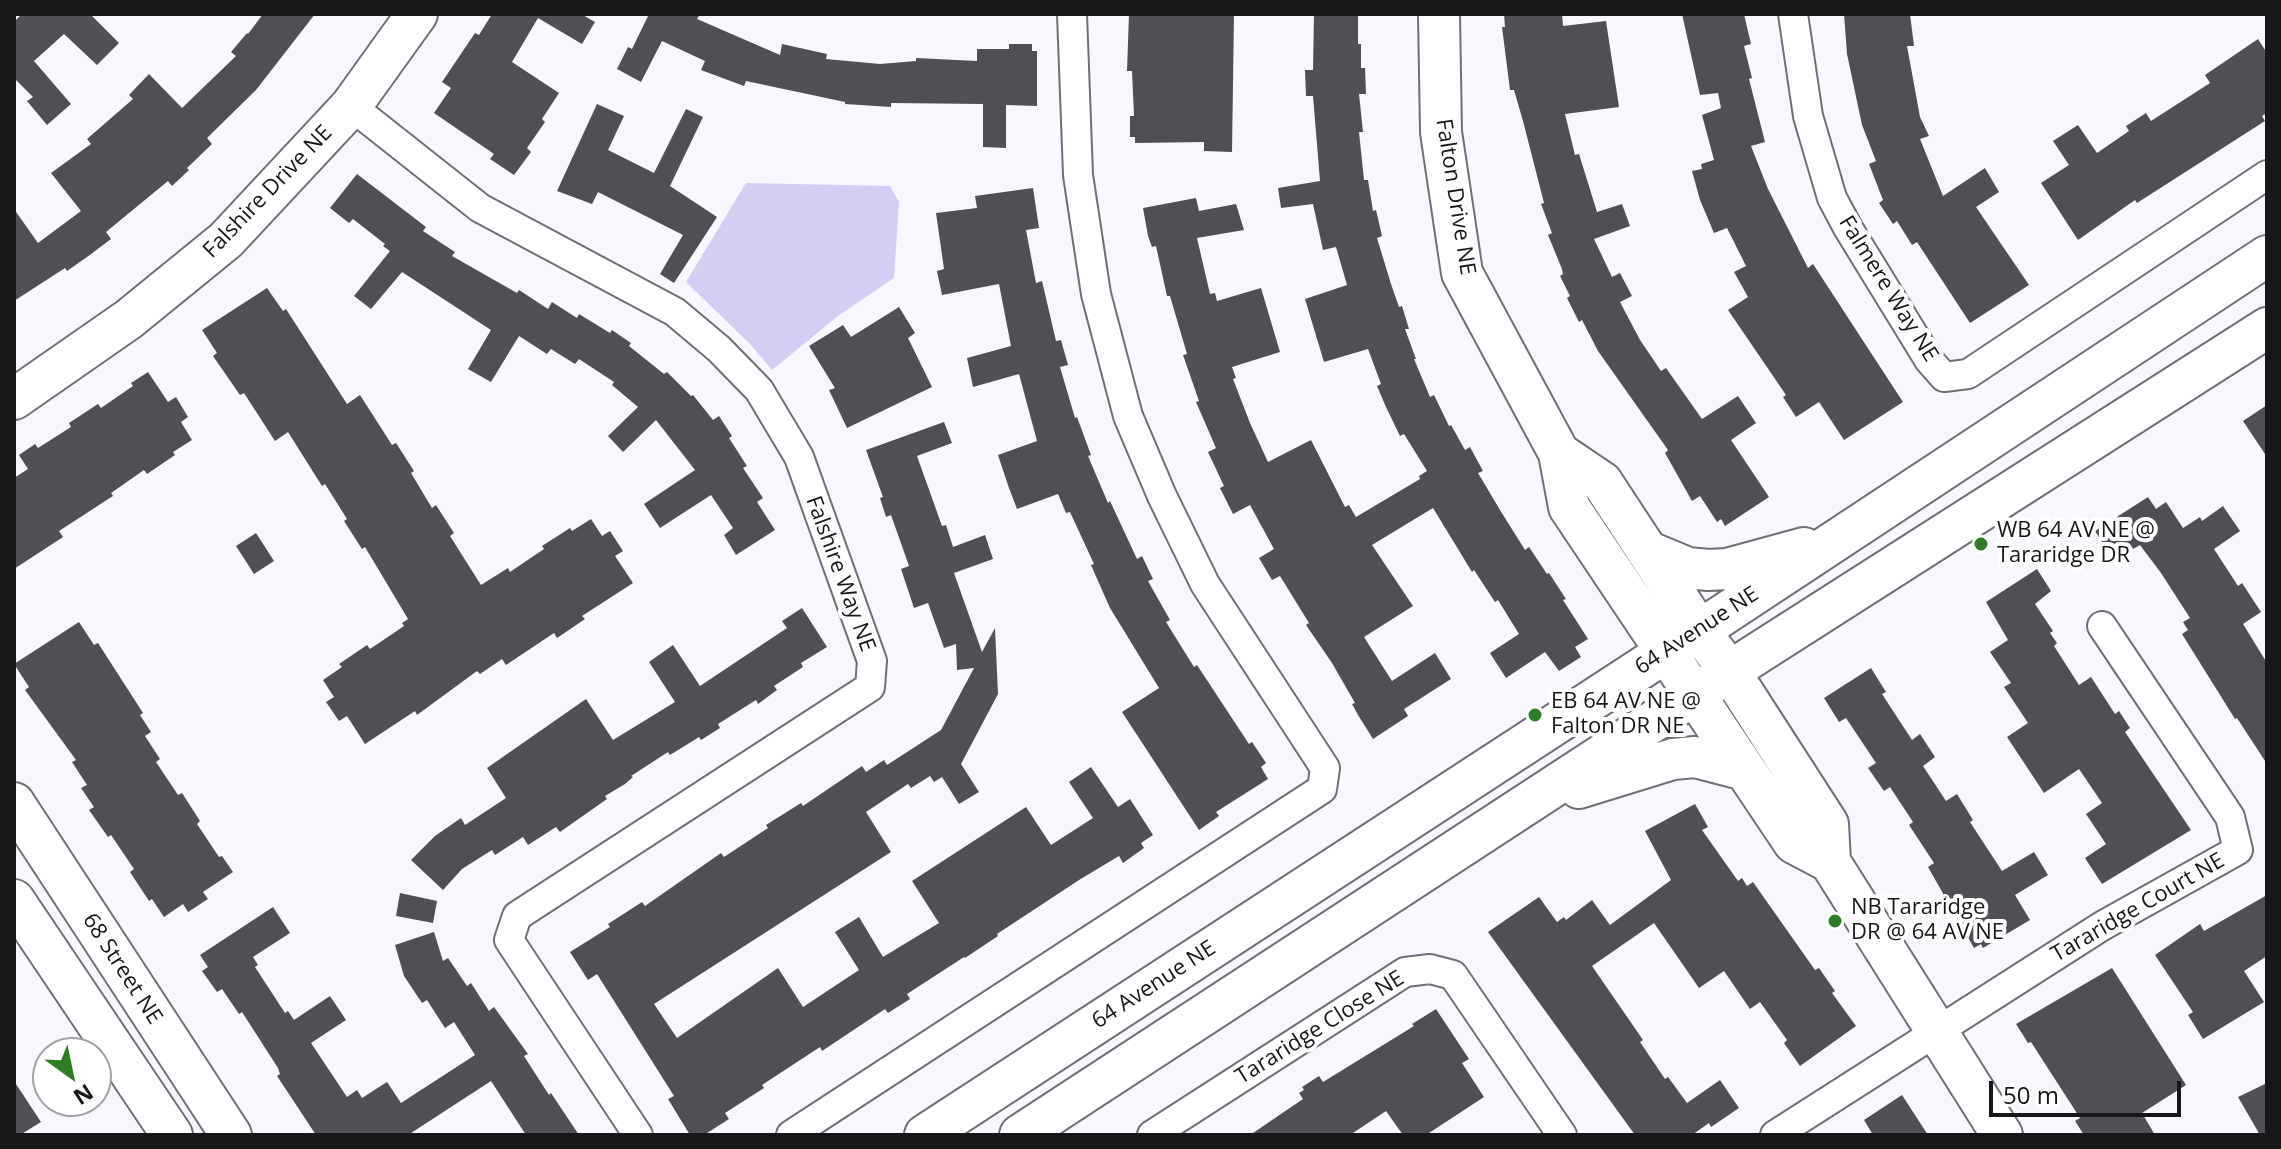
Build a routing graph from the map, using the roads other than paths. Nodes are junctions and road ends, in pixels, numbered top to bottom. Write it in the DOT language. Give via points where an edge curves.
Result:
graph roads {
  1 [pos="417,14"];
  2 [pos="1072,14"];
  3 [pos="1439,14"];
  4 [pos="1793,14"];
  5 [pos="351,106"];
  6 [pos="2267,175"];
  7 [pos="2267,256"];
  8 [pos="2267,328"];
  9 [pos="14,399"];
  10 [pos="1559,453"];
  11 [pos="1842,537"];
  12 [pos="1647,551"];
  13 [pos="2102,626"];
  14 [pos="1699,630"];
  15 [pos="1665,652"];
  16 [pos="1730,672"];
  17 [pos="1695,695"];
  18 [pos="1745,770"];
  19 [pos="14,803"];
  20 [pos="1529,804"];
  21 [pos="1830,862"];
  22 [pos="14,900"];
  23 [pos="1937,1031"];
  24 [pos="172,1135"];
  25 [pos="231,1135"];
  26 [pos="638,1135"];
  27 [pos="791,1135"];
  28 [pos="925,1135"];
  29 [pos="1020,1135"];
  30 [pos="1152,1135"];
  31 [pos="1562,1135"];
  32 [pos="1775,1135"];
  33 [pos="2002,1135"];
  1 -- 5 [label="main road, Falshire Drive NE"];
  2 -- 27 [label="street" via="1078,175 1096,294 1128,416 1205,584 1325,768 1322,789"];
  3 -- 10 [label="main road, Falton Drive NE" via="1441,132 1462,273"];
  4 -- 6 [label="street, Falmere Way NE" via="1808,116 1832,198 1944,377 1968,374"];
  5 -- 9 [label="main road, Falshire Drive NE" via="226,240 129,319"];
  5 -- 26 [label="street, Falshire Way NE" via="480,208 675,312 759,390 799,457 872,661 870,687 517,916 509,940"];
  7 -- 11 [label="main road, 64 Avenue NE"];
  8 -- 16 [label="main road"];
  10 -- 12 [label="main road, Falton Drive NE" via="1602,482"];
  10 -- 15 [label="main road, Falton Drive NE" via="1569,507"];
  11 -- 12 [label="main road" via="1727,569 1688,568"];
  11 -- 14 [label="main road, 64 Avenue NE"];
  12 -- 14 [label="main road, Falton Drive NE"];
  13 -- 23 [label="street, Tararidge Court NE" via="2230,817 2238,850 2102,926"];
  14 -- 15 [label="main road, 64 Avenue NE"];
  14 -- 16 [label="main road, Falton Drive NE"];
  15 -- 17 [label="main road, Falton Drive NE"];
  15 -- 28 [label="main road, 64 Avenue NE"];
  16 -- 17 [label="main road"];
  16 -- 21 [label="main road, Falton Drive NE" via="1828,824"];
  17 -- 18 [label="main road, Falton Drive NE"];
  17 -- 20 [label="main road"];
  18 -- 20 [label="main road" via="1709,759 1673,759"];
  18 -- 21 [label="main road, Falton Drive NE" via="1794,843"];
  19 -- 25 [label="main road, 68 Street NE"];
  20 -- 29 [label="main road"];
  21 -- 23 [label="main road"];
  22 -- 24 [label="main road"];
  23 -- 32 [label="street"];
  23 -- 33 [label="main road"];
  30 -- 31 [label="street, Tararidge Close NE" via="1405,972 1430,969 1453,975"];
}
